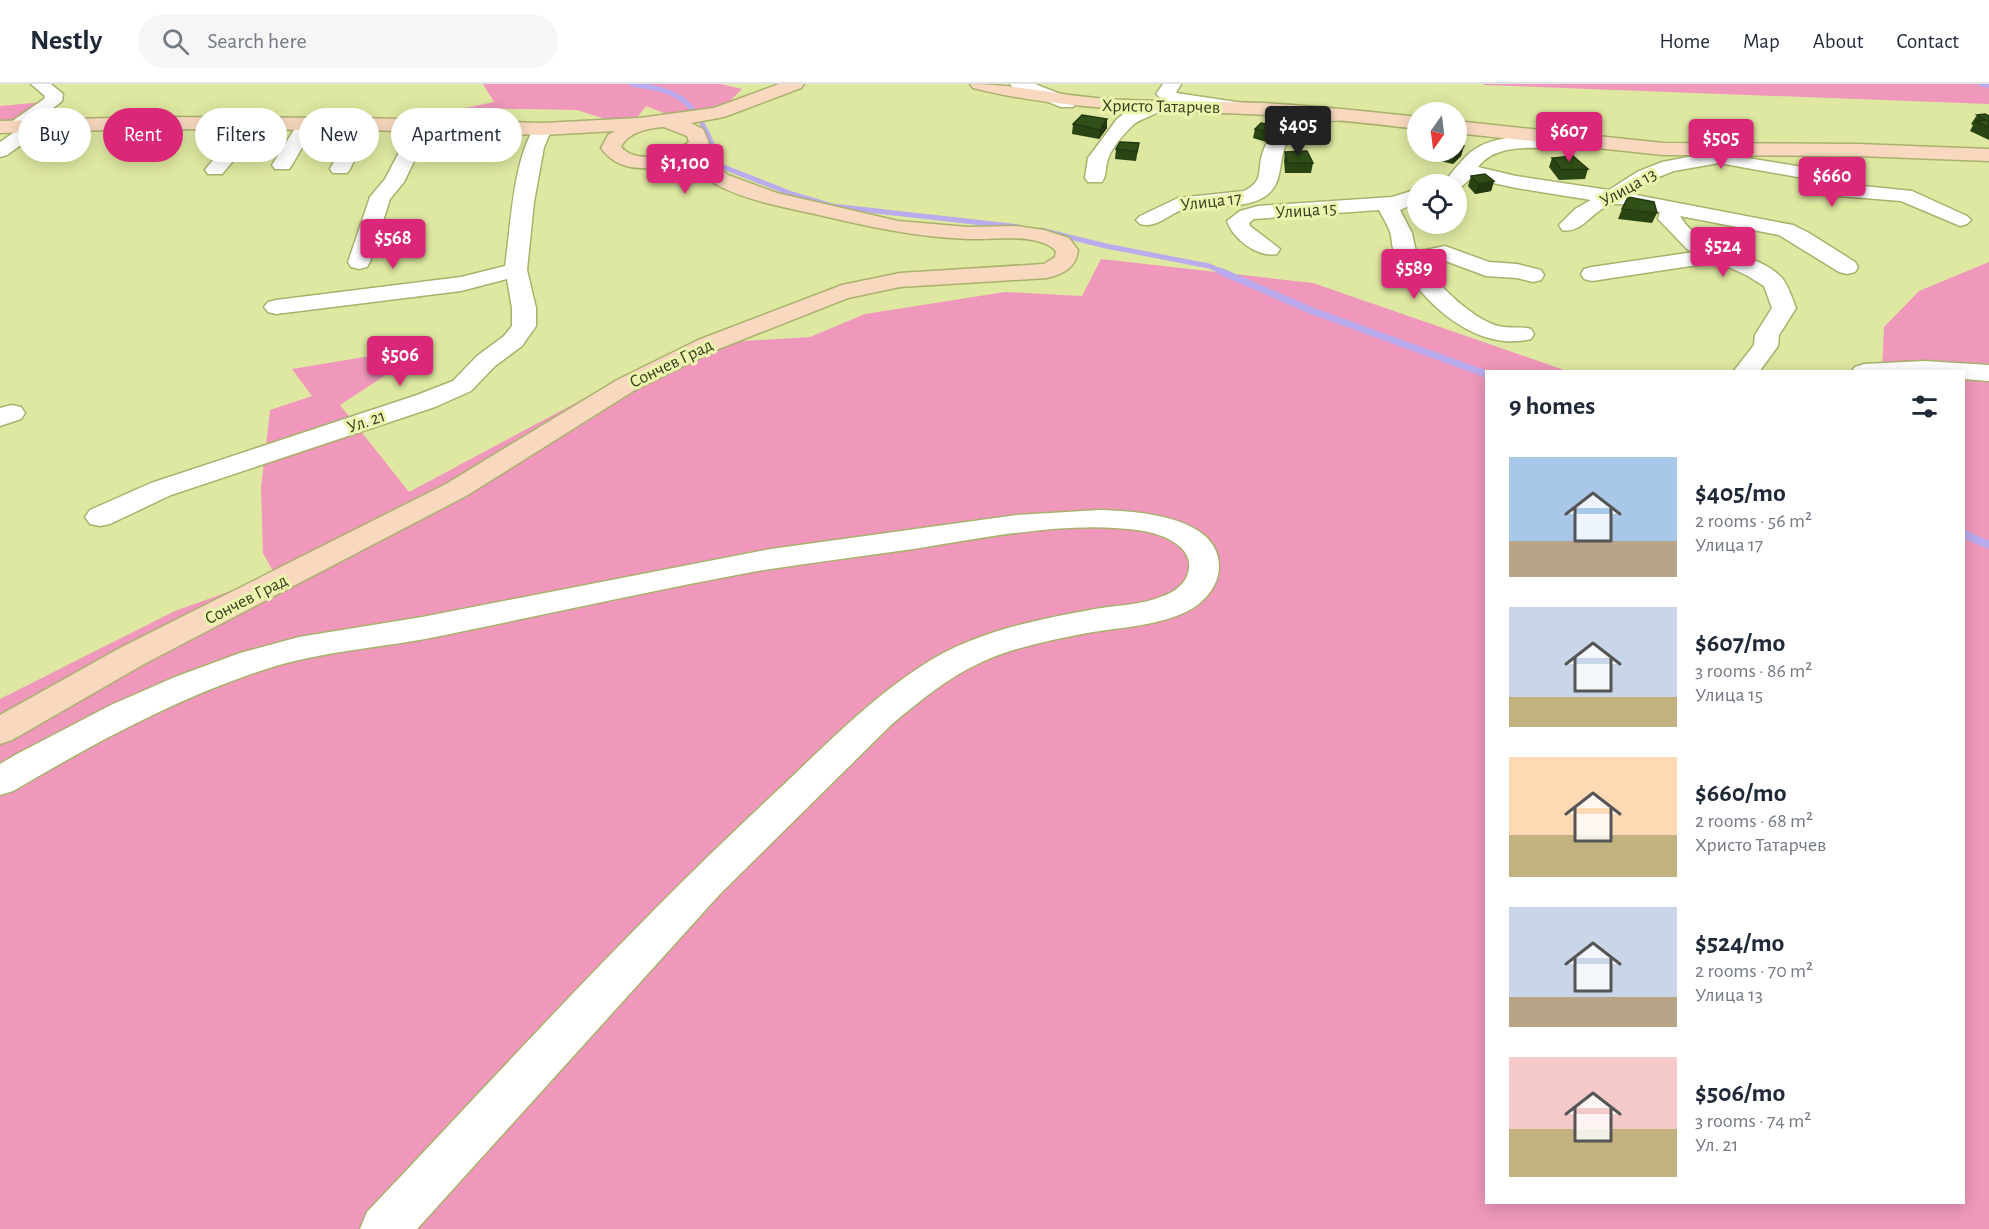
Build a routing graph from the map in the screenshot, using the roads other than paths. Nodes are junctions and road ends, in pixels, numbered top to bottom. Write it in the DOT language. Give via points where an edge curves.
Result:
graph roads {
  1 [pos="40,84"];
  2 [pos="979,84"];
  3 [pos="1019,84"];
  4 [pos="1173,84"];
  5 [pos="788,87"];
  6 [pos="1067,103"];
  7 [pos="1154,106"];
  8 [pos="43,108"];
  9 [pos="1243,108"];
  10 [pos="1341,115"];
  11 [pos="664,121"];
  12 [pos="1407,122"];
  13 [pos="91,124"];
  14 [pos="195,124"];
  15 [pos="639,124"];
  16 [pos="18,126"];
  17 [pos="522,128"];
  18 [pos="1467,128"];
  19 [pos="543,129"];
  20 [pos="299,137"];
  21 [pos="1583,142"];
  22 [pos="697,146"];
  23 [pos="0,151"];
  24 [pos="613,152"];
  25 [pos="1720,154"];
  26 [pos="1989,155"];
  27 [pos="222,162"];
  28 [pos="344,162"];
  29 [pos="404,162"];
  30 [pos="646,162"];
  31 [pos="282,165"];
  32 [pos="340,169"];
  33 [pos="215,170"];
  34 [pos="1468,171"];
  35 [pos="1464,174"];
  36 [pos="1095,178"];
  37 [pos="737,185"];
  38 [pos="1612,198"];
  39 [pos="1407,199"];
  40 [pos="1395,203"];
  41 [pos="1671,208"];
  42 [pos="1147,220"];
  43 [pos="1960,220"];
  44 [pos="1570,225"];
  45 [pos="1269,249"];
  46 [pos="1719,255"];
  47 [pos="1410,260"];
  48 [pos="359,262"];
  49 [pos="1847,267"];
  50 [pos="516,270"];
  51 [pos="1592,274"];
  52 [pos="1533,275"];
  53 [pos="276,308"];
  54 [pos="1522,334"];
  55 [pos="1748,370"];
  56 [pos="1905,370"];
  57 [pos="1941,370"];
  58 [pos="1965,372"];
  59 [pos="1989,373"];
  60 [pos="100,517"];
  61 [pos="0,731"];
  62 [pos="0,781"];
  63 [pos="384,1229"];
  1 -- 8 [label="street" via="54,94 53,101"];
  2 -- 6 [label="main road, Христо Татарчев"];
  3 -- 6 [label="street"];
  4 -- 9 [label="street" via="1166,94 1171,98"];
  5 -- 11 [label="main road" via="718,113"];
  5 -- 22 [label="main road" via="706,133"];
  6 -- 7 [label="main road, Христо Татарчев"];
  7 -- 9 [label="main road, Христо Татарчев"];
  7 -- 36 [label="street" via="1124,123 1098,158"];
  9 -- 10 [label="main road, Христо Татарчев"];
  10 -- 12 [label="main road, Христо Татарчев"];
  10 -- 42 [label="street, Улица 17" via="1291,126 1272,149 1272,174 1256,194 1178,204"];
  11 -- 15 [label="main road"];
  11 -- 22 [label="main road" via="696,133"];
  13 -- 14 [label="main road"];
  15 -- 19 [label="main road"];
  15 -- 24 [label="main road" via="615,139"];
  16 -- 23 [label="street"];
  17 -- 19 [label="main road"];
  18 -- 21 [label="main road"];
  19 -- 24 [label="main road" via="578,137"];
  19 -- 50 [label="street, Ул. 21" via="534,147"];
  20 -- 31 [label="street"];
  21 -- 25 [label="main road"];
  21 -- 34 [label="street" via="1492,149 1476,157"];
  22 -- 30 [label="main road" via="679,157"];
  22 -- 37 [label="main road" via="701,164"];
  24 -- 30 [label="main road" via="629,160"];
  25 -- 26 [label="main road" via="1858,150"];
  25 -- 38 [label="street, Улица 13" via="1644,176"];
  25 -- 43 [label="street" via="1730,161 1808,173 1839,190 1905,195"];
  27 -- 33 [label="street"];
  28 -- 32 [label="street"];
  29 -- 48 [label="street" via="381,197"];
  30 -- 37 [label="main road" via="683,175"];
  34 -- 35 [label="street"];
  34 -- 38 [label="street"];
  37 -- 61 [label="main road, Сончев Град" via="782,200 898,227 1044,236 1061,243 1067,250 1066,259 1058,267 1034,273 870,284 801,306 707,345 626,385 427,506 132,656"];
  38 -- 41 [label="street"];
  38 -- 44 [label="street, Улица 13" via="1582,213"];
  39 -- 40 [label="street, Улица 15"];
  40 -- 45 [label="street, Улица 15" via="1258,212 1238,221 1249,237"];
  40 -- 47 [label="street" via="1389,210"];
  41 -- 46 [label="street" via="1669,219 1677,229 1696,245"];
  41 -- 49 [label="street" via="1785,230 1806,239 1827,257"];
  46 -- 51 [label="street"];
  46 -- 55 [label="street" via="1773,282 1783,299 1784,308 1767,335 1766,346"];
  47 -- 52 [label="street" via="1445,254 1486,269"];
  47 -- 54 [label="street" via="1422,279 1469,320 1488,331"];
  50 -- 53 [label="street" via="461,284"];
  50 -- 60 [label="street, Ул. 21" via="524,326 513,341 462,386 161,489"];
  56 -- 57 [label="street"];
  58 -- 59 [label="street"];
  62 -- 63 [label="street" via="134,709 293,648 416,631 755,562 1035,523 1132,520 1164,525 1194,543 1201,554 1202,580 1179,603 1030,633 979,649 908,692 880,715 706,882"];
}
